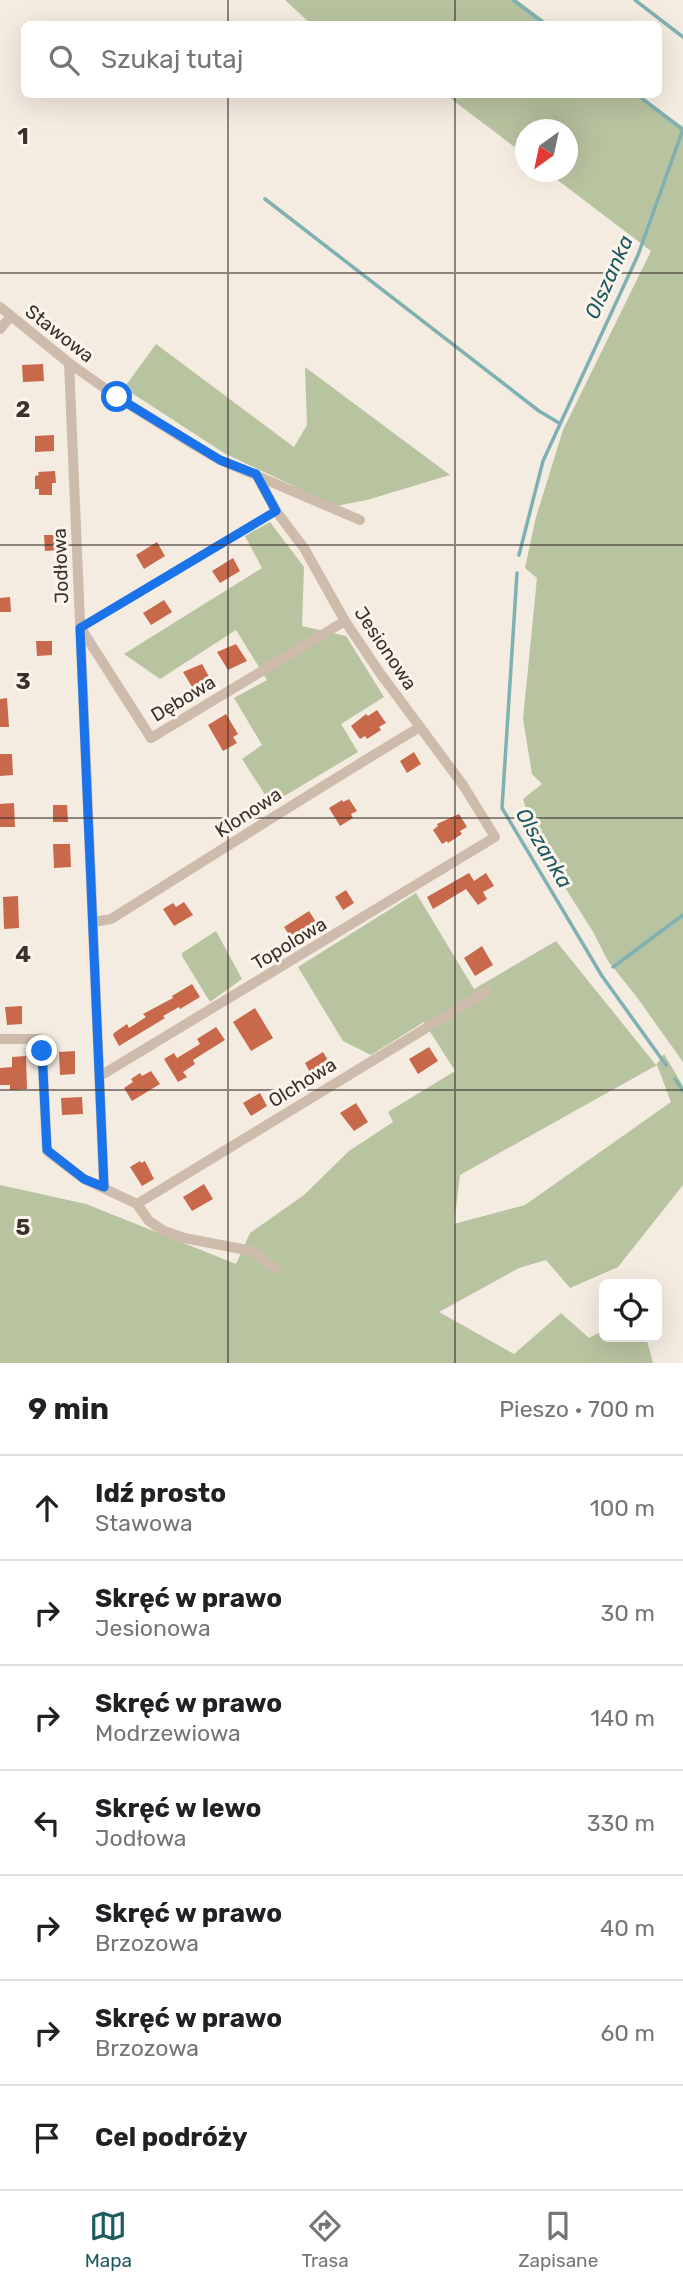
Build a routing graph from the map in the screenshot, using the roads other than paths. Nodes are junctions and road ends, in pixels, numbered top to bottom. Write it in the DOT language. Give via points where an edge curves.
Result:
graph roads {
  1 [pos="0,307"];
  2 [pos="11,316"];
  3 [pos="0,329"];
  4 [pos="69,363"];
  5 [pos="256,474"];
  6 [pos="276,511"];
  7 [pos="360,520"];
  8 [pos="345,621"];
  9 [pos="80,628"];
  10 [pos="420,727"];
  11 [pos="495,837"];
  12 [pos="94,922"];
  13 [pos="487,991"];
  14 [pos="0,1039"];
  15 [pos="100,1076"];
  16 [pos="104,1187"];
  17 [pos="137,1204"];
  18 [pos="276,1269"];
  1 -- 2 [label="street, Stawowa"];
  2 -- 3 [label="street"];
  2 -- 4 [label="street, Stawowa"];
  4 -- 5 [label="street, Stawowa" via="194,445"];
  4 -- 9 [label="street, Jodłowa"];
  5 -- 6 [label="street, Jesionowa"];
  5 -- 7 [label="street, Stawowa"];
  6 -- 8 [label="street, Jesionowa" via="304,548"];
  6 -- 9 [label="lane"];
  8 -- 9 [label="street, Dębowa" via="151,738"];
  8 -- 10 [label="street, Jesionowa"];
  9 -- 12 [label="street, Jodłowa"];
  10 -- 11 [label="street, Jesionowa"];
  10 -- 12 [label="street, Klonowa" via="111,919"];
  11 -- 15 [label="street, Topolowa"];
  12 -- 15 [label="street, Jodłowa"];
  13 -- 17 [label="street, Olchowa"];
  14 -- 16 [label="street" via="39,1038 47,1150 84,1179"];
  15 -- 16 [label="street, Jodłowa"];
  16 -- 17 [label="street"];
  17 -- 18 [label="street" via="149,1221 164,1231 252,1251"];
}
